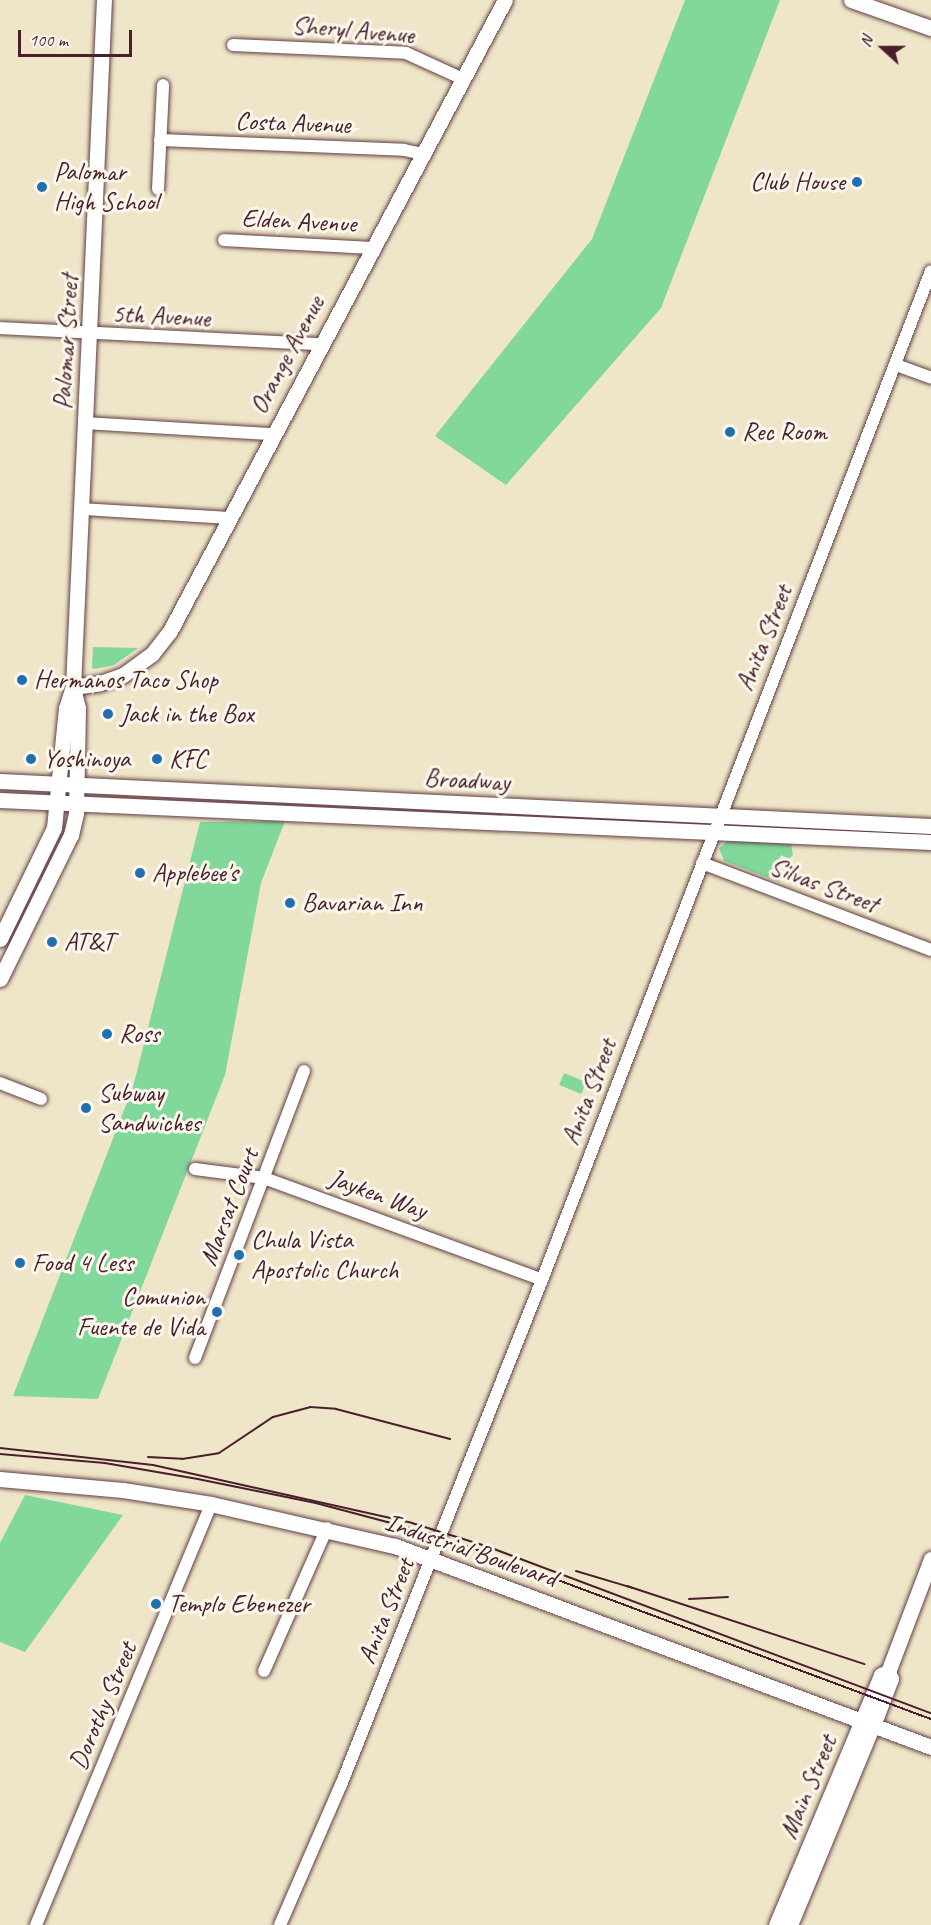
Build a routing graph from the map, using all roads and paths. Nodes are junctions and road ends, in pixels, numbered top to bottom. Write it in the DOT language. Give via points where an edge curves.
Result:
graph roads {
  1 [pos="104,0"];
  2 [pos="505,0"];
  3 [pos="851,0"];
  4 [pos="931,28"];
  5 [pos="233,45"];
  6 [pos="464,80"];
  7 [pos="163,85"];
  8 [pos="160,140"];
  9 [pos="423,154"];
  10 [pos="158,189"];
  11 [pos="224,240"];
  12 [pos="371,248"];
  13 [pos="931,271"];
  14 [pos="0,328"];
  15 [pos="90,334"];
  16 [pos="320,344"];
  17 [pos="896,365"];
  18 [pos="931,377"];
  19 [pos="86,423"];
  20 [pos="272,434"];
  21 [pos="82,509"];
  22 [pos="228,518"];
  23 [pos="73,687"];
  24 [pos="0,781"];
  25 [pos="61,784"];
  26 [pos="77,785"];
  27 [pos="286,795"];
  28 [pos="328,797"];
  29 [pos="0,800"];
  30 [pos="59,803"];
  31 [pos="76,803"];
  32 [pos="470,804"];
  33 [pos="249,812"];
  34 [pos="291,814"];
  35 [pos="468,821"];
  36 [pos="717,824"];
  37 [pos="925,834"];
  38 [pos="702,863"];
  39 [pos="0,939"];
  40 [pos="931,950"];
  41 [pos="0,979"];
  42 [pos="304,1071"];
  43 [pos="0,1083"];
  44 [pos="41,1099"];
  45 [pos="195,1168"];
  46 [pos="264,1178"];
  47 [pos="542,1280"];
  48 [pos="195,1358"];
  49 [pos="0,1479"];
  50 [pos="36,1483"];
  51 [pos="0,1489"];
  52 [pos="211,1504"];
  53 [pos="327,1528"];
  54 [pos="431,1558"];
  55 [pos="931,1559"];
  56 [pos="264,1671"];
  57 [pos="868,1723"];
  58 [pos="931,1747"];
  59 [pos="36,1925"];
  60 [pos="280,1925"];
  61 [pos="776,1925"];
  62 [pos="790,1925"];
  1 -- 15 [label="main road, Palomar Street"];
  2 -- 6 [label="main road, Orange Avenue"];
  3 -- 4 [label="main road"];
  5 -- 6 [label="street, Sheryl Avenue" via="406,53"];
  6 -- 9 [label="main road, Orange Avenue"];
  7 -- 8 [label="street"];
  8 -- 9 [label="street, Costa Avenue"];
  8 -- 10 [label="street"];
  9 -- 12 [label="main road, Orange Avenue"];
  11 -- 12 [label="street, Elden Avenue"];
  12 -- 16 [label="main road, Orange Avenue"];
  13 -- 17 [label="street, Anita Street"];
  14 -- 15 [label="street, 5th Avenue"];
  15 -- 16 [label="street, 5th Avenue"];
  15 -- 19 [label="main road, Palomar Street"];
  16 -- 20 [label="main road, Orange Avenue"];
  17 -- 18 [label="street"];
  17 -- 36 [label="street, Anita Street"];
  19 -- 20 [label="street"];
  19 -- 21 [label="main road, Palomar Street"];
  20 -- 22 [label="main road, Orange Avenue"];
  21 -- 22 [label="street"];
  21 -- 23 [label="main road, Palomar Street"];
  22 -- 23 [label="main road, Orange Avenue" via="170,630 152,654 123,675"];
  23 -- 25 [label="main road, Palomar Street" via="66,708"];
  23 -- 26 [label="main road, Palomar Street" via="78,708"];
  24 -- 25 [label="main road, Broadway"];
  25 -- 26 [label="main road, Broadway"];
  25 -- 30 [label="main road, Palomar Street"];
  26 -- 27 [label="main road, Broadway"];
  26 -- 31 [label="main road, Palomar Street"];
  27 -- 28 [label="main road, Broadway"];
  27 -- 33 [label="main road" via="284,802 256,805"];
  28 -- 32 [label="main road, Broadway"];
  28 -- 34 [label="main road" via="317,804 296,804"];
  29 -- 30 [label="main road, Broadway"];
  30 -- 31 [label="main road, Broadway"];
  30 -- 39 [label="main road, Palomar Street" via="54,828"];
  31 -- 33 [label="main road, Broadway"];
  31 -- 41 [label="main road, Palomar Street" via="71,835"];
  32 -- 35 [label="main road"];
  32 -- 36 [label="main road, Broadway"];
  33 -- 34 [label="main road, Broadway"];
  34 -- 35 [label="main road, Broadway"];
  35 -- 36 [label="main road, Broadway"];
  36 -- 37 [label="main road, Broadway"];
  36 -- 38 [label="street, Anita Street"];
  38 -- 40 [label="street, Silvas Street"];
  38 -- 47 [label="street, Anita Street"];
  42 -- 46 [label="street, Marsat Court"];
  43 -- 44 [label="street"];
  45 -- 46 [label="street, Jayken Way"];
  46 -- 47 [label="street, Jayken Way"];
  46 -- 48 [label="street, Marsat Court"];
  47 -- 54 [label="street, Anita Street"];
  49 -- 50 [label="main road, Industrial Boulevard"];
  50 -- 51 [label="main road, Industrial Boulevard"];
  50 -- 52 [label="main road, Industrial Boulevard" via="123,1490"];
  52 -- 53 [label="main road, Industrial Boulevard"];
  52 -- 59 [label="street, Dorothy Street"];
  53 -- 54 [label="main road, Industrial Boulevard"];
  53 -- 56 [label="street"];
  54 -- 57 [label="main road, Industrial Boulevard"];
  54 -- 60 [label="street, Anita Street" via="341,1785"];
  55 -- 57 [label="main road, Main Street" via="888,1672 891,1679"];
  57 -- 58 [label="main road, Industrial Boulevard"];
  57 -- 61 [label="main road, Main Street"];
  57 -- 62 [label="main road, Main Street"];
}
